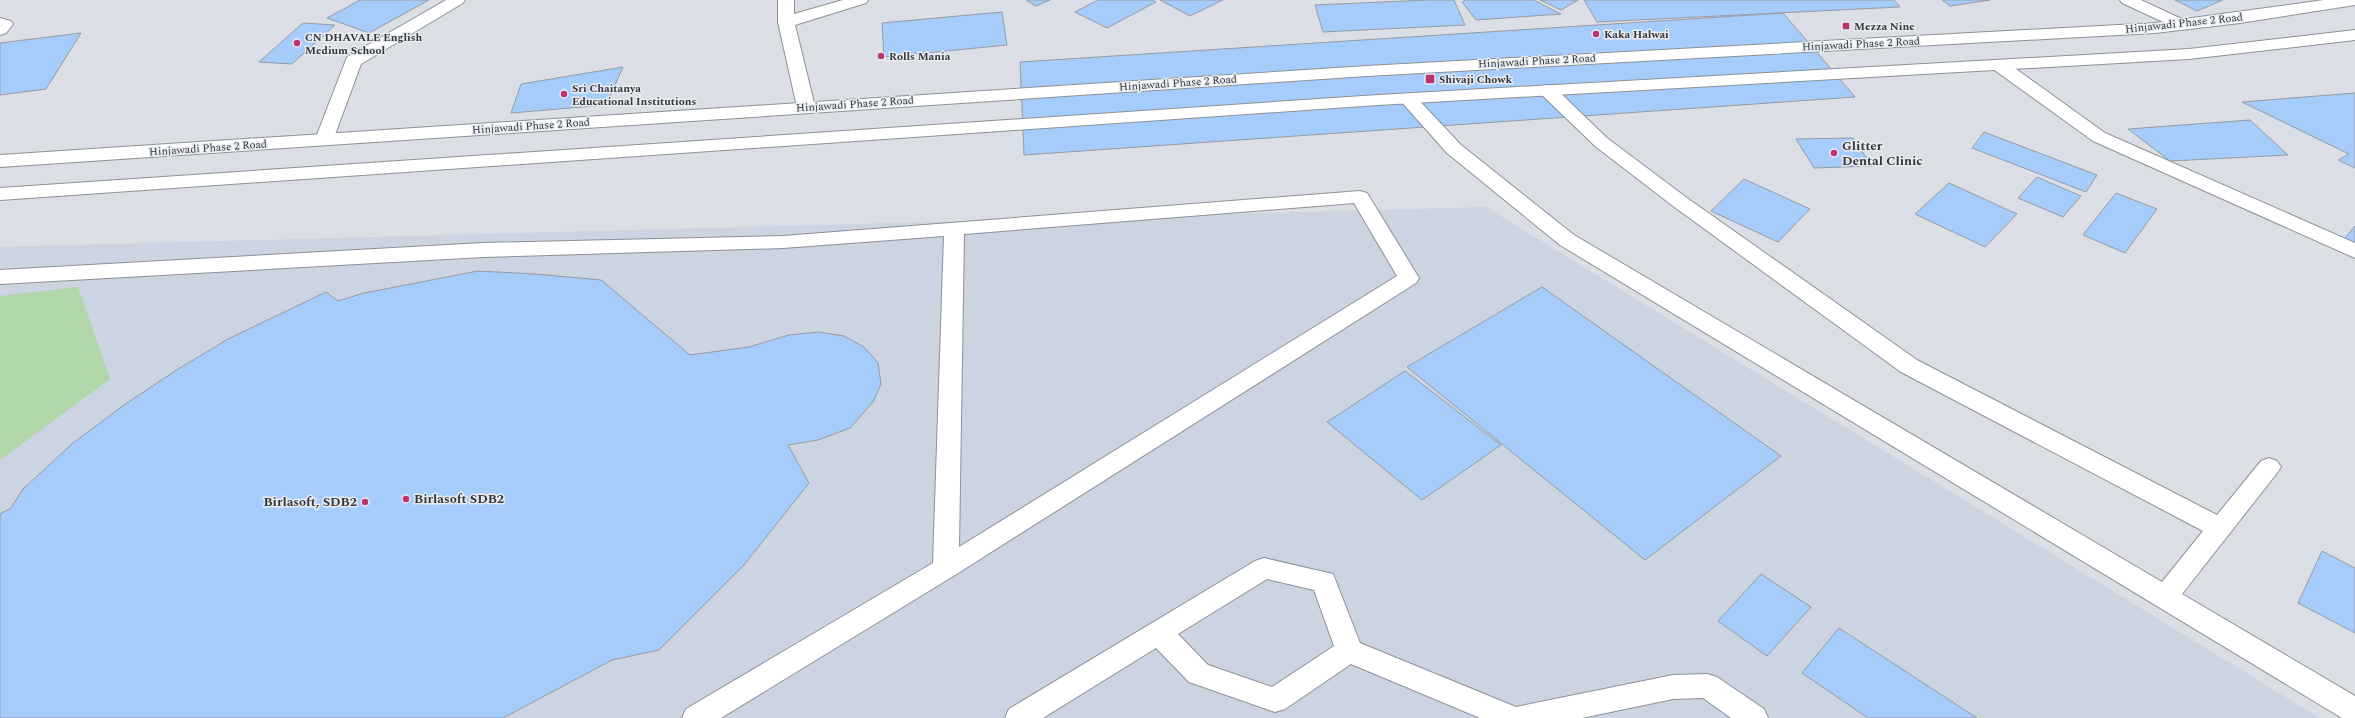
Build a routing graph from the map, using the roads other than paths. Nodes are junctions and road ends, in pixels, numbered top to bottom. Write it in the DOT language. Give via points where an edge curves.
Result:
graph roads {
  1 [pos="457,0"];
  2 [pos="786,0"];
  3 [pos="860,0"];
  4 [pos="2128,0"];
  5 [pos="2355,0"];
  6 [pos="786,22"];
  7 [pos="0,23"];
  8 [pos="2180,24"];
  9 [pos="0,30"];
  10 [pos="2355,35"];
  11 [pos="1999,65"];
  12 [pos="1548,90"];
  13 [pos="1407,98"];
  14 [pos="806,107"];
  15 [pos="324,140"];
  16 [pos="0,162"];
  17 [pos="0,194"];
  18 [pos="954,228"];
  19 [pos="2355,251"];
  20 [pos="0,277"];
  21 [pos="2269,467"];
  22 [pos="2220,528"];
  23 [pos="946,568"];
  24 [pos="2165,597"];
  25 [pos="1159,633"];
  26 [pos="1349,651"];
  27 [pos="2355,711"];
  28 [pos="696,718"];
  29 [pos="1019,718"];
  30 [pos="1511,718"];
  31 [pos="1520,718"];
  32 [pos="1754,718"];
  1 -- 15 [label="main road" via="353,61"];
  2 -- 6 [label="main road"];
  3 -- 6 [label="main road"];
  4 -- 8 [label="main road"];
  5 -- 8 [label="main road, Hinjawadi Phase 2 Road"];
  6 -- 14 [label="main road"];
  7 -- 9 [label="main road" via="5,24"];
  8 -- 14 [label="main road, Hinjawadi Phase 2 Road" via="2155,28 1367,71"];
  10 -- 11 [label="main road" via="2189,54"];
  11 -- 12 [label="main road"];
  11 -- 19 [label="main road" via="2099,137"];
  12 -- 13 [label="main road"];
  12 -- 22 [label="main road" via="1607,147 1909,366"];
  13 -- 17 [label="main road"];
  13 -- 24 [label="main road" via="1454,149 1567,240"];
  14 -- 15 [label="main road, Hinjawadi Phase 2 Road"];
  15 -- 16 [label="main road, Hinjawadi Phase 2 Road"];
  18 -- 20 [label="main road" via="783,242 483,250"];
  18 -- 23 [label="main road"];
  18 -- 23 [label="main road" via="1360,197 1409,278"];
  21 -- 22 [label="main road"];
  22 -- 24 [label="main road"];
  23 -- 28 [label="main road"];
  24 -- 27 [label="main road"];
  25 -- 26 [label="main road" via="1199,674 1275,700"];
  25 -- 26 [label="main road" via="1264,568 1324,582"];
  25 -- 29 [label="main road"];
  26 -- 30 [label="main road"];
  31 -- 32 [label="main road" via="1673,687 1707,686"];
}
